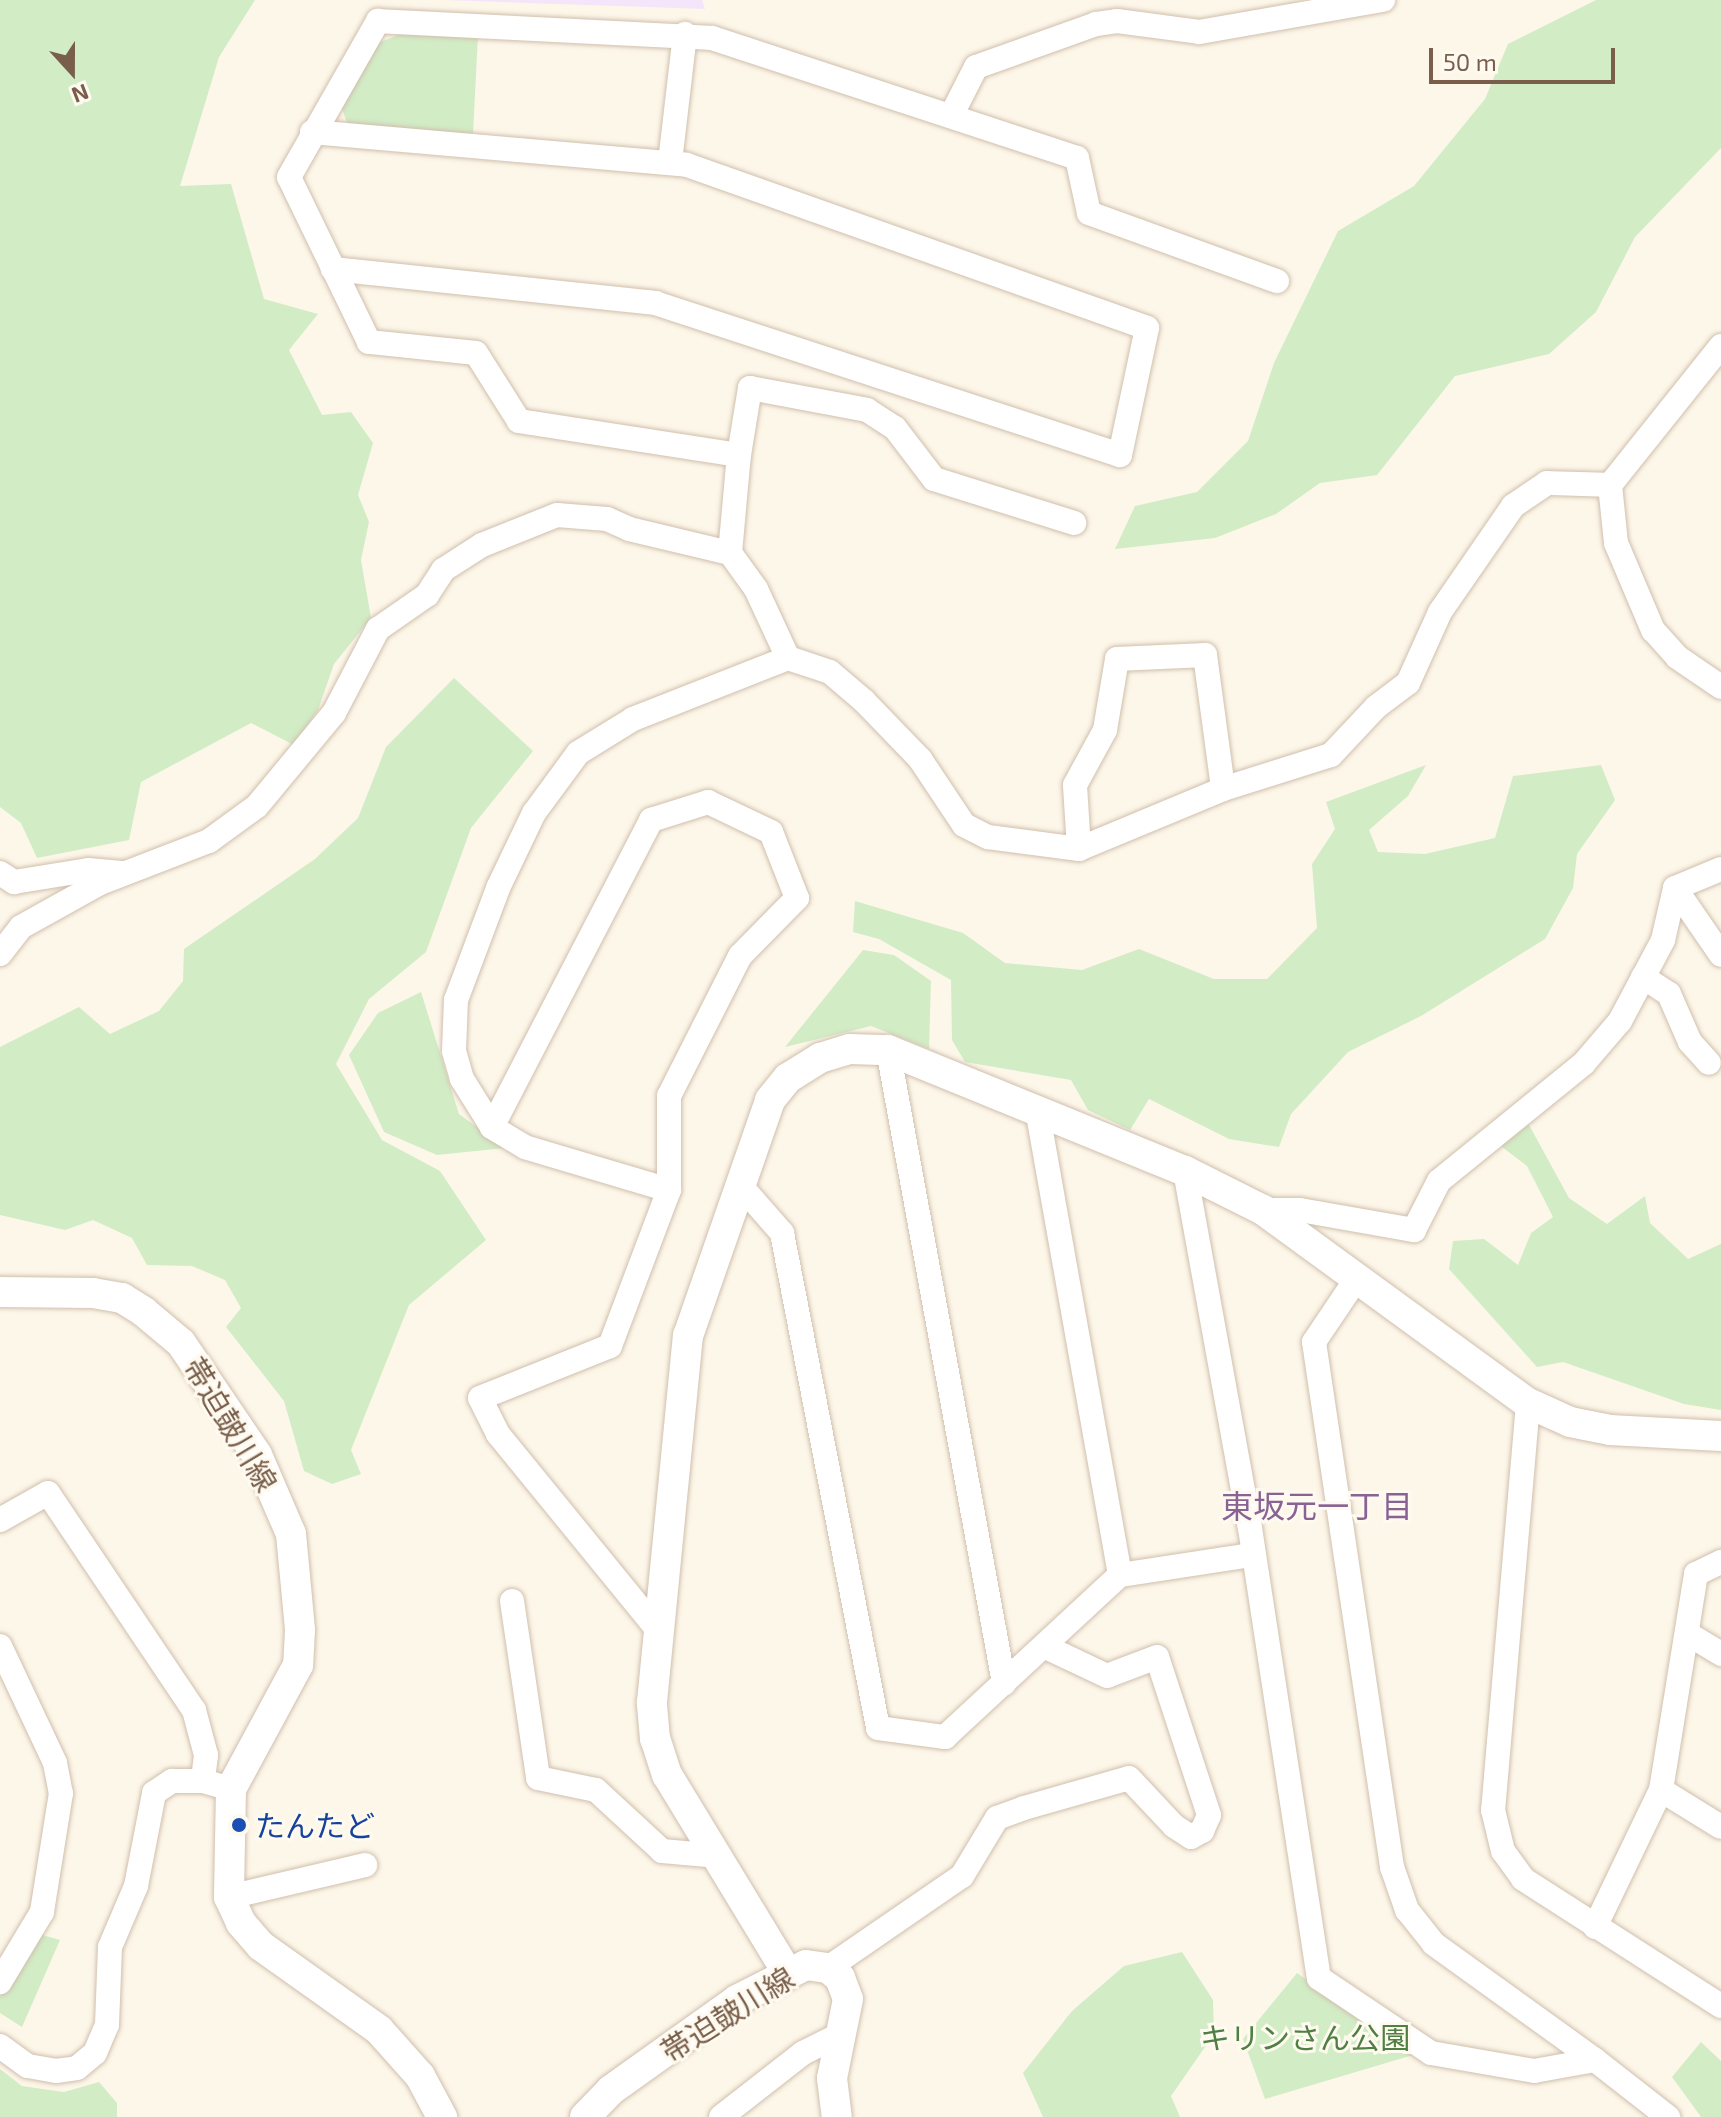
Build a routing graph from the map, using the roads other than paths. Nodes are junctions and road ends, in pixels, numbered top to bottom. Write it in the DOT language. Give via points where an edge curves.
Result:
graph roads {
  1 [pos="1383,0"];
  2 [pos="685,34"];
  3 [pos="951,116"];
  4 [pos="312,132"];
  5 [pos="670,162"];
  6 [pos="333,269"];
  7 [pos="1277,281"];
  8 [pos="1721,346"];
  9 [pos="739,455"];
  10 [pos="1610,485"];
  11 [pos="1074,523"];
  12 [pos="730,553"];
  13 [pos="788,658"];
  14 [pos="1721,687"];
  15 [pos="1223,789"];
  16 [pos="1079,849"];
  17 [pos="1721,869"];
  18 [pos="0,873"];
  19 [pos="125,873"];
  20 [pos="1675,888"];
  21 [pos="0,954"];
  22 [pos="1721,955"];
  23 [pos="1643,977"];
  24 [pos="888,1050"];
  25 [pos="1709,1063"];
  26 [pos="1037,1109"];
  27 [pos="492,1127"];
  28 [pos="1185,1171"];
  29 [pos="740,1185"];
  30 [pos="669,1190"];
  31 [pos="1263,1210"];
  32 [pos="1357,1278"];
  33 [pos="0,1292"];
  34 [pos="1528,1403"];
  35 [pos="1721,1436"];
  36 [pos="0,1520"];
  37 [pos="1251,1555"];
  38 [pos="1721,1562"];
  39 [pos="1120,1575"];
  40 [pos="512,1601"];
  41 [pos="657,1629"];
  42 [pos="1688,1634"];
  43 [pos="0,1646"];
  44 [pos="1046,1647"];
  45 [pos="1721,1654"];
  46 [pos="1004,1683"];
  47 [pos="217,1785"];
  48 [pos="1661,1790"];
  49 [pos="1721,1827"];
  50 [pos="719,1856"];
  51 [pos="365,1865"];
  52 [pos="229,1897"];
  53 [pos="1595,1927"];
  54 [pos="828,1968"];
  55 [pos="787,1972"];
  56 [pos="0,1982"];
  57 [pos="1721,2006"];
  58 [pos="841,2034"];
  59 [pos="0,2046"];
  60 [pos="1595,2060"];
  61 [pos="434,2114"];
  62 [pos="585,2117"];
  63 [pos="721,2117"];
  64 [pos="837,2117"];
  65 [pos="1668,2117"];
  1 -- 3 [label="street" via="1199,32 1117,21 1096,24 976,67"];
  2 -- 3 [label="street" via="712,38"];
  2 -- 4 [label="street" via="378,21"];
  2 -- 5 [label="street"];
  3 -- 7 [label="street" via="1077,158 1089,213"];
  4 -- 5 [label="street"];
  4 -- 6 [label="street" via="289,177"];
  5 -- 6 [label="street" via="1147,328 1120,455 656,303"];
  6 -- 9 [label="street" via="369,342 476,353 519,421"];
  8 -- 10 [label="street"];
  9 -- 11 [label="street" via="750,388 867,410 895,428 934,479"];
  9 -- 12 [label="street"];
  10 -- 14 [label="street" via="1616,543 1653,630 1677,657"];
  10 -- 15 [label="street" via="1547,483 1529,492 1513,506 1440,612 1408,683 1393,698 1376,707 1331,755"];
  12 -- 13 [label="street" via="756,589"];
  12 -- 19 [label="street" via="607,519 557,515 482,545 443,570 427,595 378,629 334,713 257,806 209,841"];
  13 -- 16 [label="street" via="830,672 864,701 920,759 964,825 988,837"];
  13 -- 27 [label="street" via="605,735 578,753 534,813 498,888 456,1000 454,1051 462,1079"];
  15 -- 16 [label="street"];
  15 -- 16 [label="street" via="1205,655 1117,659 1105,730 1075,785"];
  17 -- 20 [label="street"];
  18 -- 19 [label="street" via="14,882 88,870"];
  19 -- 21 [label="street" via="21,927"];
  20 -- 22 [label="street"];
  20 -- 23 [label="street" via="1663,940"];
  23 -- 25 [label="street" via="1669,994 1690,1042"];
  23 -- 31 [label="street" via="1620,1021 1584,1063 1439,1181 1414,1230 1300,1210"];
  24 -- 26 [label="street"];
  24 -- 29 [label="street" via="835,1054 788,1078 770,1100"];
  24 -- 46 [label="street"];
  26 -- 28 [label="street"];
  26 -- 39 [label="street"];
  27 -- 30 [label="street" via="525,1147"];
  27 -- 30 [label="street" via="651,820 708,802 771,832 797,898 740,956 669,1096"];
  28 -- 31 [label="street"];
  28 -- 37 [label="street"];
  29 -- 41 [label="street" via="688,1336"];
  29 -- 46 [label="street" via="782,1233 878,1728 945,1737"];
  30 -- 41 [label="street" via="610,1346 480,1398 498,1434"];
  31 -- 32 [label="street"];
  32 -- 34 [label="street"];
  32 -- 60 [label="street" via="1314,1342 1392,1867 1407,1910 1434,1944"];
  33 -- 47 [label="street, 帯迫皷川線" via="93,1293 122,1298 144,1312 181,1343 263,1467 291,1534 298,1665"];
  34 -- 35 [label="street" via="1570,1422 1610,1430"];
  34 -- 53 [label="street" via="1493,1810 1503,1851 1523,1879"];
  36 -- 47 [label="street" via="48,1493 194,1710"];
  37 -- 39 [label="street"];
  37 -- 60 [label="street" via="1319,1978 1431,2053 1534,2071"];
  38 -- 42 [label="street" via="1696,1574"];
  39 -- 44 [label="street"];
  40 -- 50 [label="street" via="538,1778 596,1790 662,1851"];
  41 -- 50 [label="street" via="655,1739 667,1775"];
  42 -- 45 [label="street"];
  42 -- 48 [label="street"];
  43 -- 56 [label="street" via="55,1763 61,1793 42,1912"];
  44 -- 46 [label="street"];
  44 -- 54 [label="street" via="1107,1676 1157,1657 1209,1815 1202,1831 1191,1837 1174,1826 1129,1778 1024,1808 997,1818 962,1876"];
  47 -- 52 [label="street, 帯迫皷川線"];
  47 -- 59 [label="street" via="172,1781 154,1793 136,1886 110,1947 107,2025 95,2053 77,2068 56,2071 28,2066"];
  48 -- 49 [label="street"];
  48 -- 53 [label="street"];
  50 -- 55 [label="street"];
  51 -- 52 [label="street"];
  52 -- 61 [label="street" via="241,1923 261,1946 379,2030 420,2076"];
  53 -- 57 [label="street"];
  54 -- 55 [label="street, 帯迫皷川線" via="806,1965"];
  54 -- 58 [label="street, 帯迫皷川線" via="840,1978 848,1999"];
  55 -- 62 [label="street, 帯迫皷川線" via="737,2000 611,2090"];
  58 -- 63 [label="street" via="803,2053"];
  58 -- 64 [label="street, 帯迫皷川線" via="832,2078"];
  60 -- 65 [label="street"];
}
